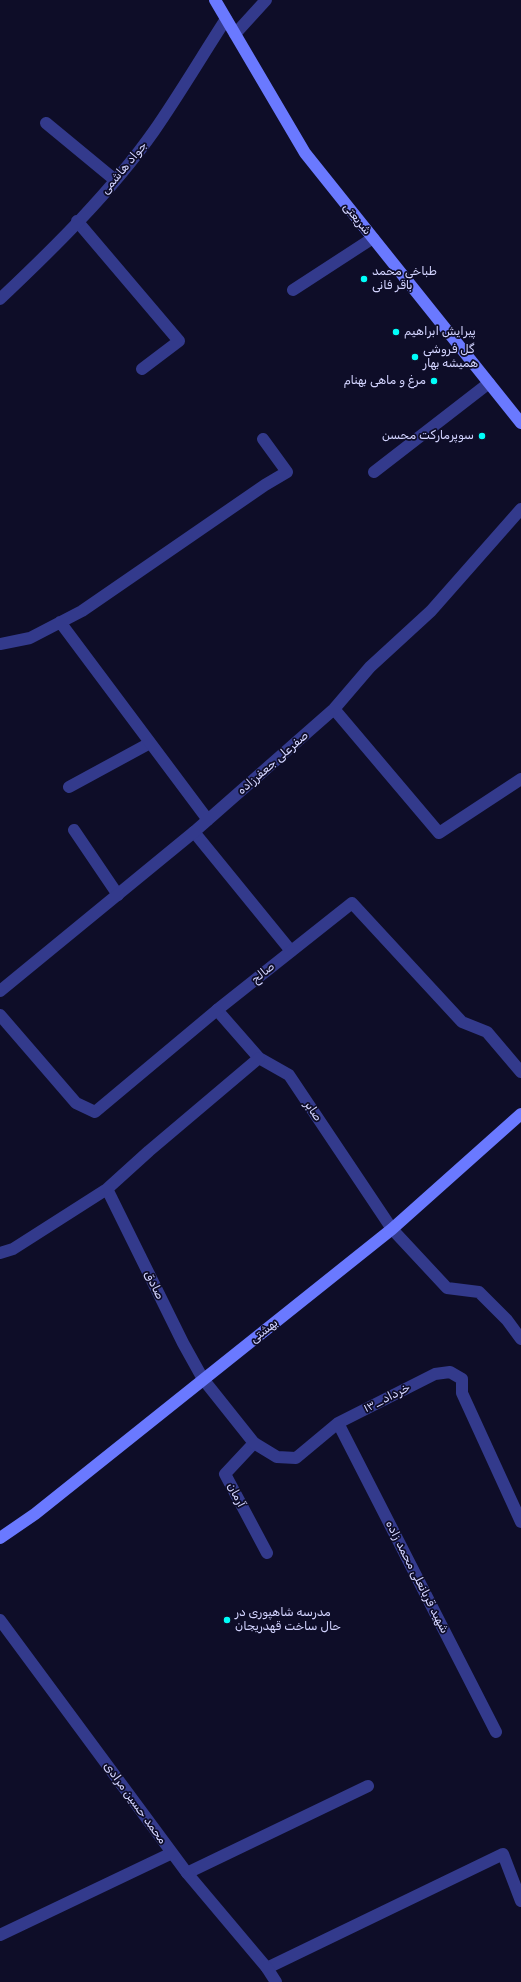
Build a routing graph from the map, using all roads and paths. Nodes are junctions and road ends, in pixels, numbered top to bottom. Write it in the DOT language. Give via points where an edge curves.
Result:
graph roads {
  1 [pos="215,0"];
  2 [pos="266,0"];
  3 [pos="226,18"];
  4 [pos="235,34"];
  5 [pos="46,123"];
  6 [pos="115,180"];
  7 [pos="77,221"];
  8 [pos="373,238"];
  9 [pos="293,290"];
  10 [pos="0,300"];
  11 [pos="142,369"];
  12 [pos="489,383"];
  13 [pos="521,423"];
  14 [pos="263,439"];
  15 [pos="374,472"];
  16 [pos="521,509"];
  17 [pos="60,622"];
  18 [pos="0,644"];
  19 [pos="334,709"];
  20 [pos="150,743"];
  21 [pos="521,780"];
  22 [pos="69,787"];
  23 [pos="208,820"];
  24 [pos="74,830"];
  25 [pos="194,832"];
  26 [pos="118,895"];
  27 [pos="291,951"];
  28 [pos="0,991"];
  29 [pos="217,1010"];
  30 [pos="0,1015"];
  31 [pos="259,1058"];
  32 [pos="521,1072"];
  33 [pos="521,1114"];
  34 [pos="107,1189"];
  35 [pos="392,1229"];
  36 [pos="0,1253"];
  37 [pos="521,1339"];
  38 [pos="203,1379"];
  39 [pos="338,1423"];
  40 [pos="254,1443"];
  41 [pos="521,1522"];
  42 [pos="0,1538"];
  43 [pos="267,1553"];
  44 [pos="0,1620"];
  45 [pos="496,1732"];
  46 [pos="368,1786"];
  47 [pos="172,1853"];
  48 [pos="187,1873"];
  49 [pos="521,1901"];
  50 [pos="0,1935"];
  51 [pos="267,1968"];
  52 [pos="276,1982"];
  1 -- 3 [label="street, شریعتی"];
  2 -- 4 [label="street"];
  3 -- 4 [label="street, شریعتی"];
  3 -- 6 [label="street, جواد هاشمی" via="153,132"];
  4 -- 8 [label="street, شریعتی" via="305,153"];
  5 -- 6 [label="street"];
  6 -- 7 [label="street, جواد هاشمی"];
  7 -- 10 [label="street, جواد هاشمی"];
  7 -- 11 [label="street" via="178,341"];
  8 -- 9 [label="street"];
  8 -- 12 [label="street, شریعتی"];
  12 -- 13 [label="street, شریعتی"];
  12 -- 15 [label="street"];
  14 -- 17 [label="street" via="287,472 239,502 82,611"];
  16 -- 19 [label="street, صفرعلی جعفرزاده" via="431,611 370,667"];
  17 -- 18 [label="street" via="30,638"];
  17 -- 20 [label="street"];
  19 -- 21 [label="street" via="439,833"];
  19 -- 23 [label="street, صفرعلی جعفرزاده"];
  20 -- 22 [label="street"];
  20 -- 23 [label="street"];
  23 -- 25 [label="street, صفرعلی جعفرزاده"];
  24 -- 26 [label="street"];
  25 -- 26 [label="street, صفرعلی جعفرزاده"];
  25 -- 27 [label="street"];
  26 -- 28 [label="street, صفرعلی جعفرزاده"];
  27 -- 29 [label="street, صالح"];
  27 -- 32 [label="street, صالح" via="352,903 462,1022 487,1032"];
  29 -- 30 [label="street, صالح" via="95,1112 76,1103"];
  29 -- 31 [label="street, صابر"];
  31 -- 34 [label="street" via="148,1151"];
  31 -- 35 [label="street, صابر" via="288,1075"];
  33 -- 35 [label="street, بهشتی"];
  34 -- 36 [label="street" via="13,1249"];
  34 -- 38 [label="street, صادق"];
  35 -- 37 [label="street, صابر" via="447,1288 479,1292 507,1320"];
  35 -- 38 [label="street, بهشتی"];
  38 -- 40 [label="street, ۱۳_خرداد"];
  38 -- 42 [label="street, بهشتی" via="35,1514"];
  39 -- 40 [label="street, ۱۳_خرداد" via="296,1458 277,1457"];
  39 -- 41 [label="street, ۱۳_خرداد" via="435,1374 450,1372 462,1379 462,1393"];
  39 -- 45 [label="street, شهید قربانعلی محمد زاده"];
  40 -- 43 [label="street, آرمان" via="225,1474"];
  44 -- 47 [label="street, محمد حسین مرادی"];
  46 -- 48 [label="street"];
  47 -- 48 [label="street, محمد حسین مرادی"];
  47 -- 50 [label="street"];
  48 -- 51 [label="street, محمد حسین مرادی"];
  49 -- 51 [label="street" via="503,1854"];
  51 -- 52 [label="street, محمد حسین مرادی"];
}
